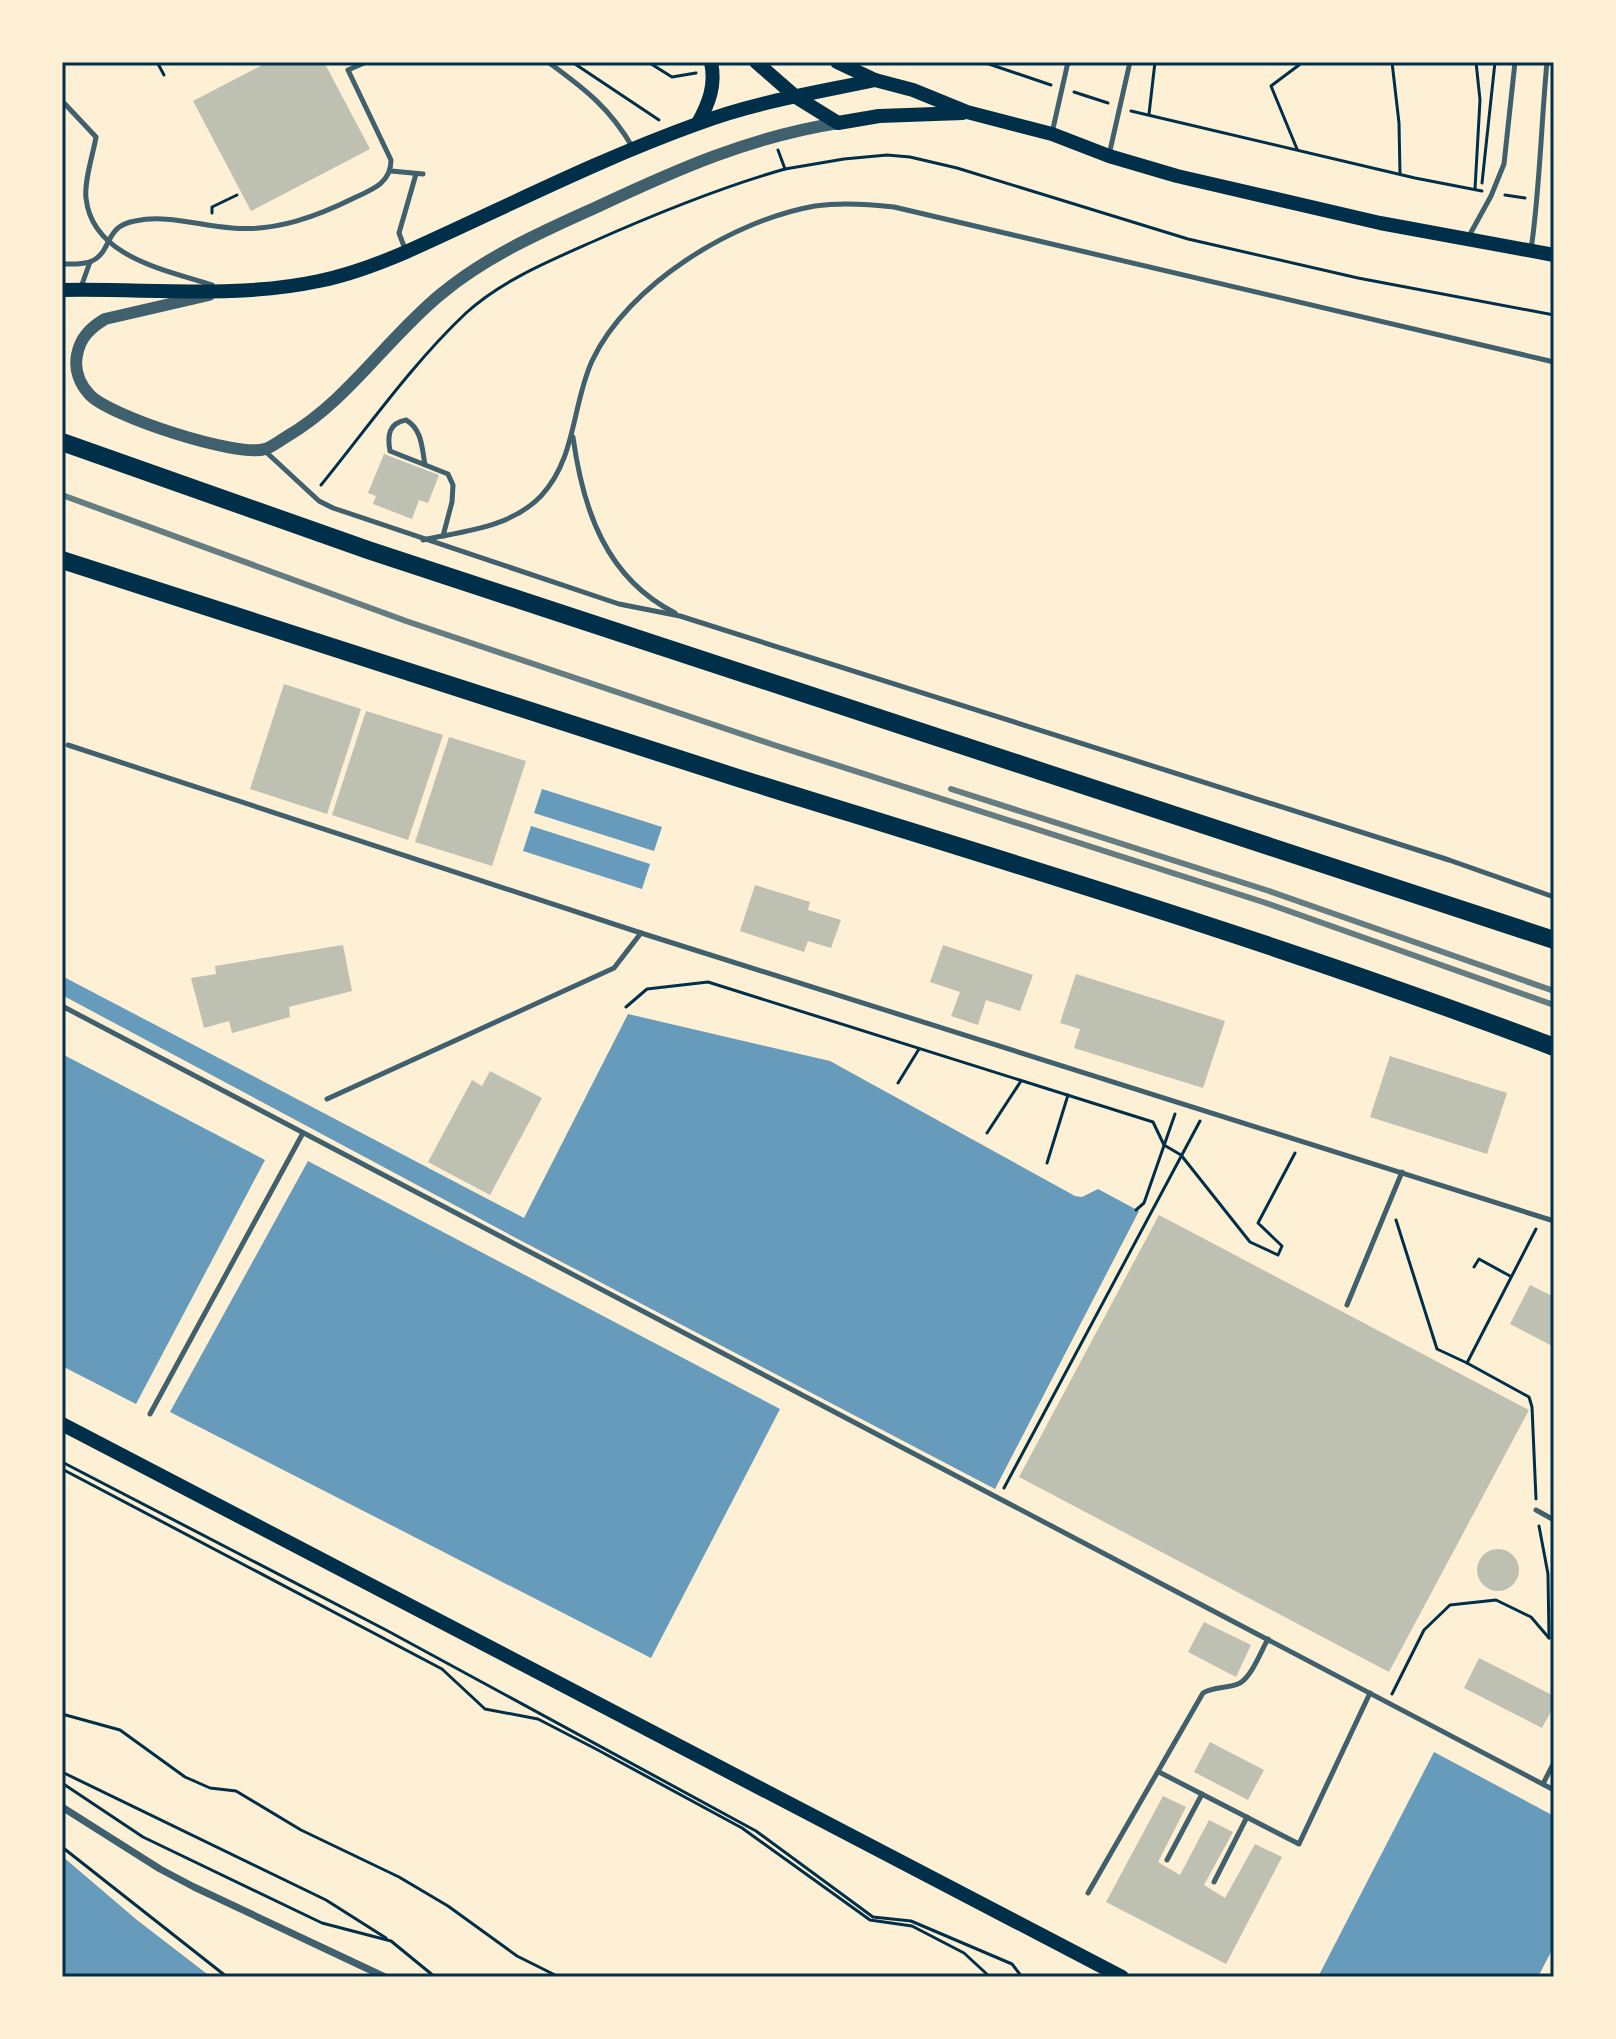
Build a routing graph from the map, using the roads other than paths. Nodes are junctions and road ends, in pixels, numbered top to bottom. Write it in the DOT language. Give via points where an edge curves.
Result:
graph roads {
  1 [pos="548,62"];
  2 [pos="756,62"];
  3 [pos="837,62"];
  4 [pos="1068,62"];
  5 [pos="1130,62"];
  6 [pos="1515,62"];
  7 [pos="1547,62"];
  8 [pos="364,63"];
  9 [pos="712,66"];
  10 [pos="875,80"];
  11 [pos="796,97"];
  12 [pos="65,104"];
  13 [pos="967,112"];
  14 [pos="698,123"];
  15 [pos="838,123"];
  16 [pos="1052,134"];
  17 [pos="634,149"];
  18 [pos="1109,156"];
  19 [pos="391,171"];
  20 [pos="1467,240"];
  21 [pos="107,241"];
  22 [pos="1531,251"];
  23 [pos="406,252"];
  24 [pos="1554,255"];
  25 [pos="90,262"];
  26 [pos="62,264"];
  27 [pos="62,290"];
  28 [pos="80,290"];
  29 [pos="228,291"];
  30 [pos="1554,362"];
  31 [pos="573,436"];
  32 [pos="62,442"];
  33 [pos="264,450"];
  34 [pos="425,465"];
  35 [pos="443,536"];
  36 [pos="423,540"];
  37 [pos="62,560"];
  38 [pos="680,616"];
  39 [pos="68,745"];
  40 [pos="1554,897"];
  41 [pos="641,933"];
  42 [pos="1554,940"];
  43 [pos="62,1006"];
  44 [pos="1554,1047"];
  45 [pos="327,1099"];
  46 [pos="303,1133"];
  47 [pos="1402,1172"];
  48 [pos="1554,1221"];
  49 [pos="1347,1305"];
  50 [pos="150,1414"];
  51 [pos="62,1424"];
  52 [pos="1536,1510"];
  53 [pos="1554,1520"];
  54 [pos="1268,1639"];
  55 [pos="1370,1693"];
  56 [pos="1554,1762"];
  57 [pos="1159,1772"];
  58 [pos="1543,1784"];
  59 [pos="1554,1790"];
  60 [pos="1202,1794"];
  61 [pos="62,1807"];
  62 [pos="1247,1817"];
  63 [pos="1167,1860"];
  64 [pos="1214,1882"];
  65 [pos="1088,1893"];
  66 [pos="385,1977"];
  67 [pos="1122,1977"];
  1 -- 17 [label="lane" via="599,101"];
  2 -- 11 [label="main road"];
  3 -- 10 [label="main road"];
  4 -- 16 [label="lane"];
  5 -- 18 [label="lane"];
  6 -- 20 [label="lane" via="1504,164"];
  7 -- 22 [label="lane"];
  8 -- 19 [label="lane" via="348,70 391,160"];
  9 -- 14 [label="main road" via="709,102"];
  10 -- 11 [label="main road"];
  10 -- 13 [label="main road"];
  11 -- 14 [label="main road"];
  11 -- 15 [label="main road"];
  12 -- 21 [label="lane" via="96,137 86,197 90,217"];
  13 -- 15 [label="main road"];
  13 -- 16 [label="main road"];
  14 -- 17 [label="main road"];
  15 -- 33 [label="street" via="722,151 515,245 439,295 348,389"];
  16 -- 18 [label="main road"];
  17 -- 23 [label="main road"];
  18 -- 20 [label="main road" via="1240,191"];
  19 -- 21 [label="lane" via="378,187 308,218 272,227 135,221 122,224"];
  19 -- 23 [label="lane" via="419,174 399,233"];
  20 -- 22 [label="main road"];
  21 -- 25 [label="lane"];
  21 -- 29 [label="lane" via="162,269"];
  22 -- 24 [label="main road"];
  23 -- 29 [label="main road" via="319,281"];
  25 -- 26 [label="lane"];
  25 -- 28 [label="lane"];
  27 -- 28 [label="main road"];
  28 -- 29 [label="main road"];
  29 -- 33 [label="street" via="105,319 91,327 80,342 79,379 104,407 130,418 246,451"];
  30 -- 31 [label="lane" via="894,207 840,203 792,211 716,243 643,295 592,360"];
  31 -- 35 [label="lane" via="553,481 530,506 498,523"];
  31 -- 38 [label="lane" via="583,492 610,555 631,583"];
  32 -- 42 [label="highway" via="368,550"];
  33 -- 36 [label="lane" via="333,508"];
  34 -- 34 [label="lane" via="390,451 388,440 397,422 414,424"];
  34 -- 35 [label="lane" via="448,474 453,485"];
  35 -- 36 [label="lane"];
  36 -- 38 [label="lane" via="619,604"];
  37 -- 44 [label="highway" via="1108,894"];
  38 -- 40 [label="lane"];
  39 -- 41 [label="lane"];
  41 -- 45 [label="lane" via="614,968"];
  41 -- 47 [label="lane"];
  43 -- 46 [label="lane"];
  46 -- 50 [label="lane"];
  46 -- 54 [label="lane"];
  47 -- 48 [label="lane"];
  47 -- 49 [label="lane"];
  51 -- 67 [label="main road"];
  52 -- 53 [label="lane"];
  54 -- 55 [label="lane"];
  54 -- 57 [label="lane" via="1239,1683 1203,1693"];
  55 -- 58 [label="lane"];
  55 -- 62 [label="lane" via="1299,1844"];
  56 -- 58 [label="lane"];
  57 -- 60 [label="lane"];
  57 -- 65 [label="lane"];
  58 -- 59 [label="lane"];
  60 -- 62 [label="lane"];
  60 -- 63 [label="lane"];
  61 -- 66 [label="street" via="194,1887"];
  62 -- 64 [label="lane"];
}
